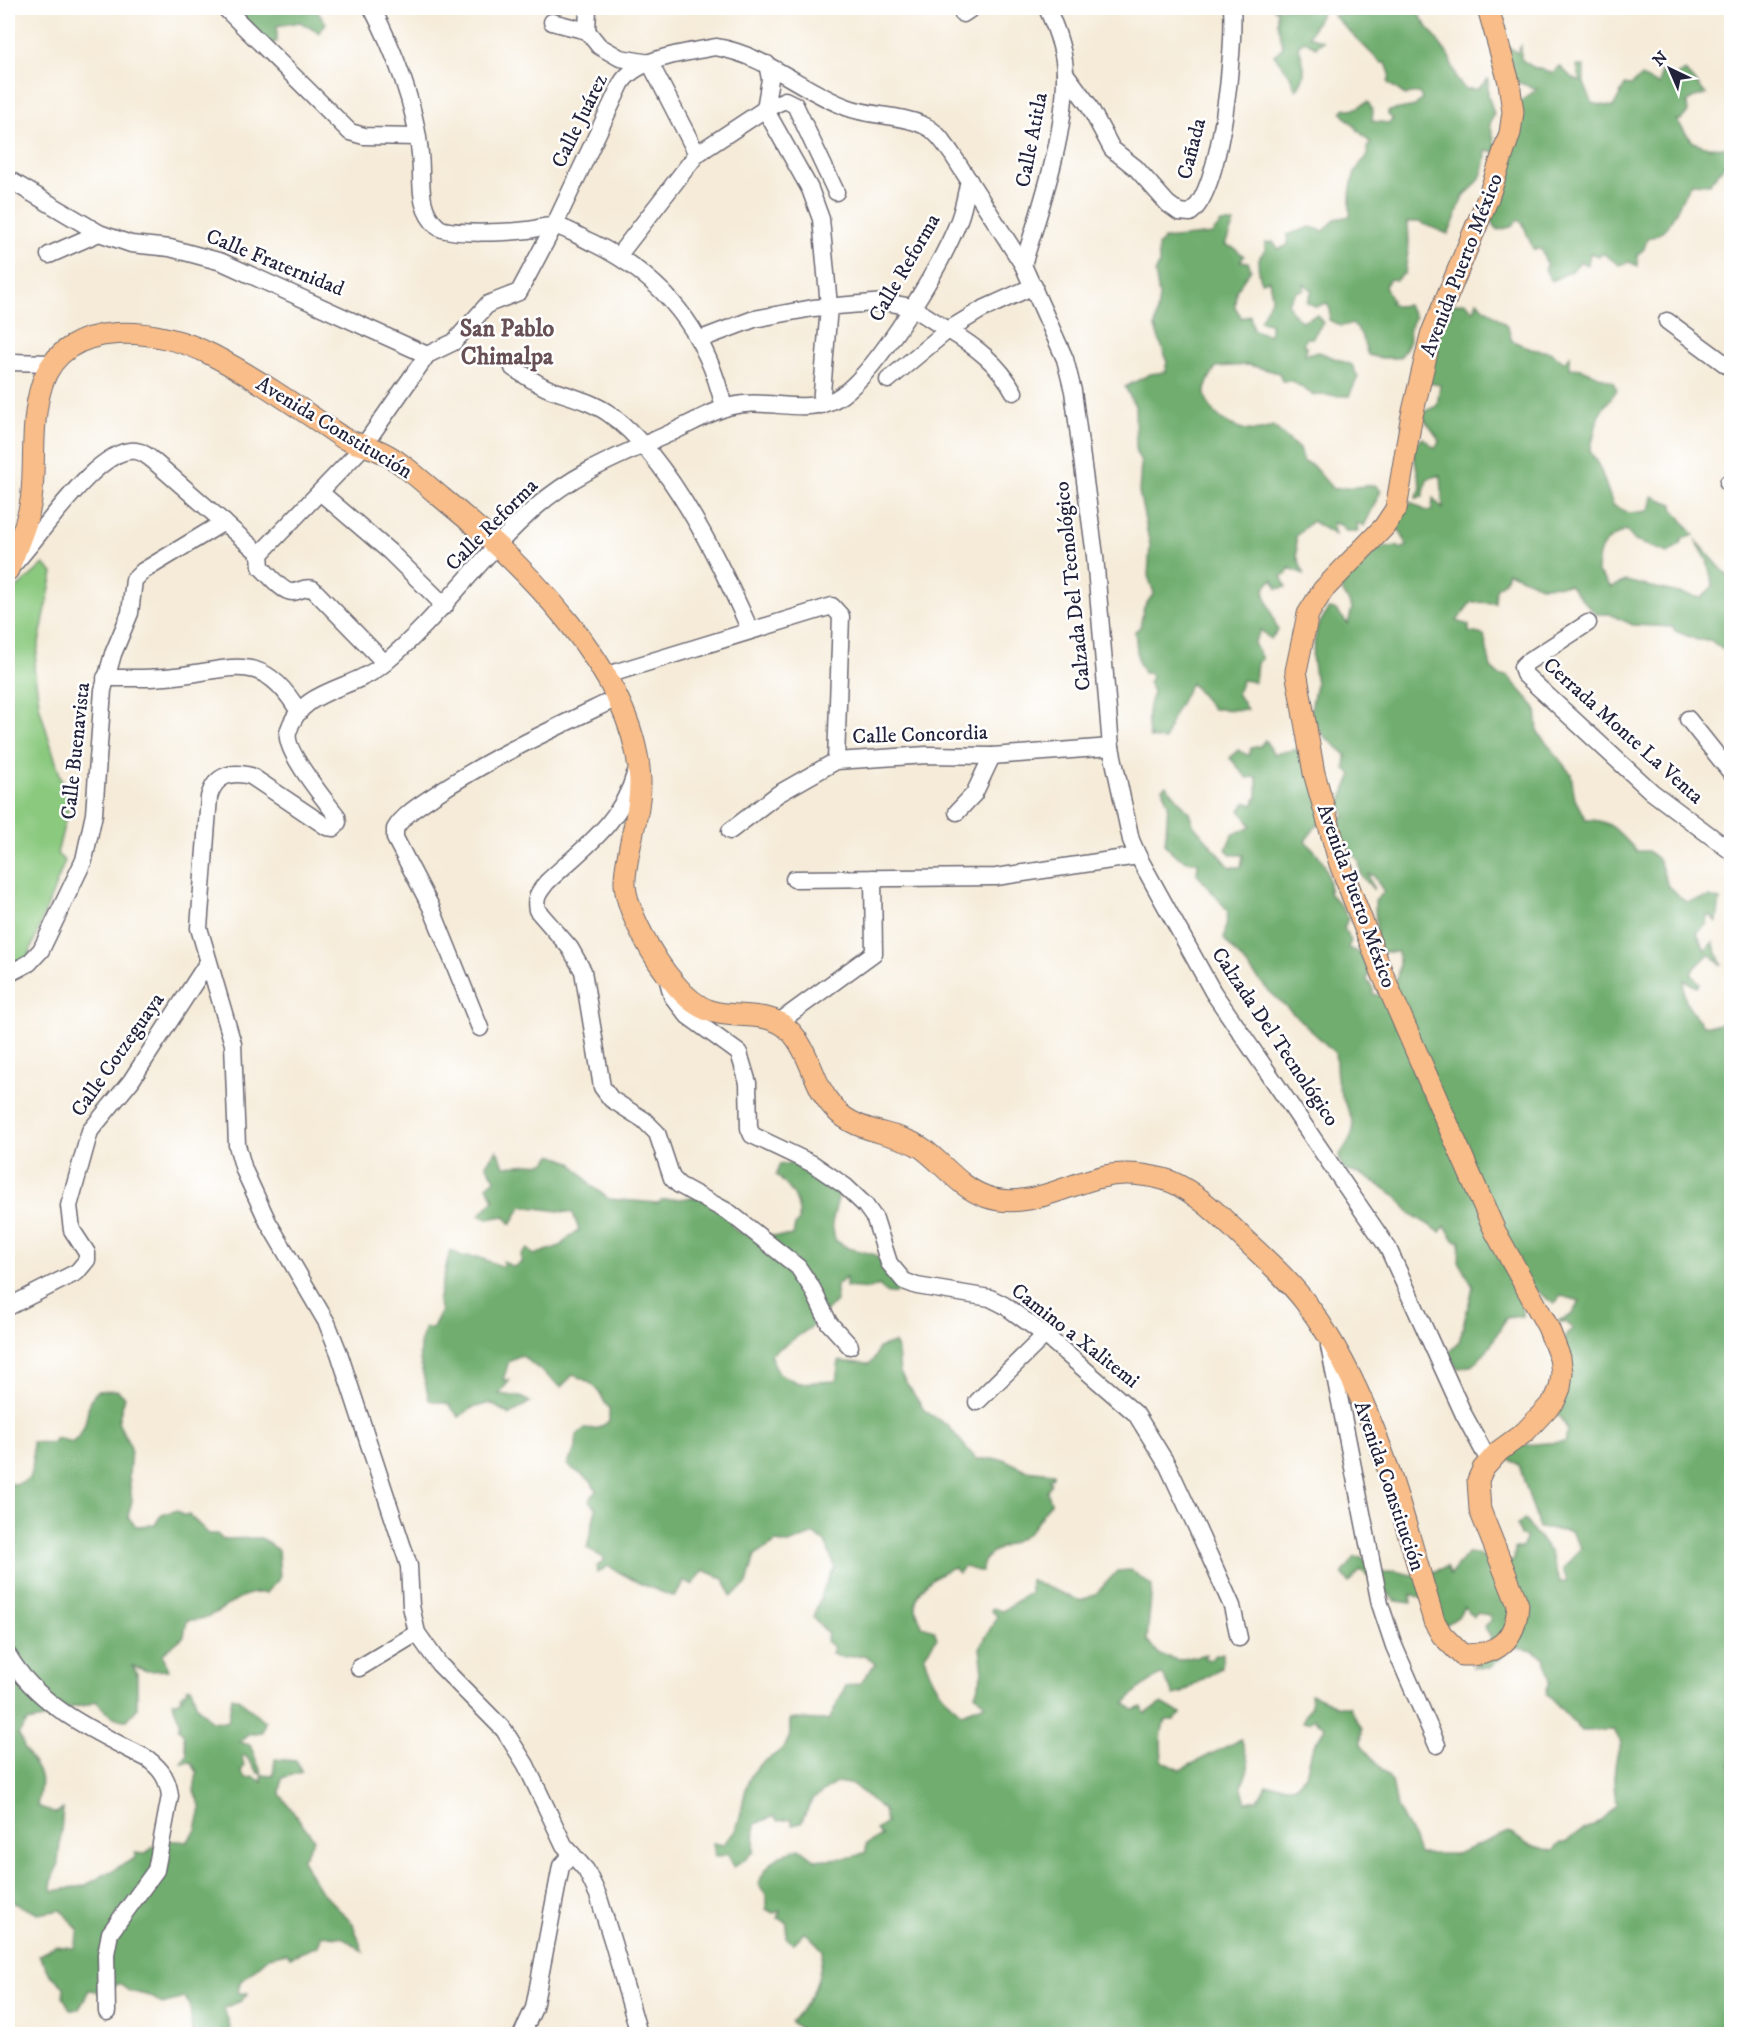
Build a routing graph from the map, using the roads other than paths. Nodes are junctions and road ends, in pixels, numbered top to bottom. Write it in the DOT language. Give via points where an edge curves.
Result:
graph roads {
  1 [pos="225,8"];
  2 [pos="372,8"];
  3 [pos="588,8"];
  4 [pos="1232,8"];
  5 [pos="1488,8"];
  6 [pos="1050,14"];
  7 [pos="552,22"];
  8 [pos="587,31"];
  9 [pos="650,63"];
  10 [pos="767,64"];
  11 [pos="1065,73"];
  12 [pos="765,109"];
  13 [pos="417,136"];
  14 [pos="697,154"];
  15 [pos="8,179"];
  16 [pos="969,180"];
  17 [pos="836,192"];
  18 [pos="554,226"];
  19 [pos="99,232"];
  20 [pos="49,255"];
  21 [pos="618,256"];
  22 [pos="1023,265"];
  23 [pos="1034,286"];
  24 [pos="829,306"];
  25 [pos="912,306"];
  26 [pos="1667,321"];
  27 [pos="948,330"];
  28 [pos="701,339"];
  29 [pos="427,355"];
  30 [pos="8,362"];
  31 [pos="52,363"];
  32 [pos="513,368"];
  33 [pos="1731,369"];
  34 [pos="888,380"];
  35 [pos="1014,392"];
  36 [pos="821,405"];
  37 [pos="724,408"];
  38 [pos="642,445"];
  39 [pos="362,448"];
  40 [pos="320,492"];
  41 [pos="224,522"];
  42 [pos="498,545"];
  43 [pos="260,554"];
  44 [pos="8,571"];
  45 [pos="445,606"];
  46 [pos="1587,623"];
  47 [pos="750,630"];
  48 [pos="385,663"];
  49 [pos="607,675"];
  50 [pos="105,678"];
  51 [pos="617,698"];
  52 [pos="299,712"];
  53 [pos="1688,719"];
  54 [pos="1111,747"];
  55 [pos="992,756"];
  56 [pos="836,761"];
  57 [pos="638,765"];
  58 [pos="1731,774"];
  59 [pos="957,812"];
  60 [pos="730,831"];
  61 [pos="1731,852"];
  62 [pos="1138,856"];
  63 [pos="873,878"];
  64 [pos="795,879"];
  65 [pos="208,962"];
  66 [pos="8,974"];
  67 [pos="666,974"];
  68 [pos="779,1022"];
  69 [pos="480,1028"];
  70 [pos="8,1307"];
  71 [pos="1326,1331"];
  72 [pos="1045,1335"];
  73 [pos="850,1346"];
  74 [pos="977,1402"];
  75 [pos="1525,1432"];
  76 [pos="1489,1461"];
  77 [pos="417,1633"];
  78 [pos="1239,1638"];
  79 [pos="8,1655"];
  80 [pos="359,1668"];
  81 [pos="1437,1745"];
  82 [pos="572,1854"];
  83 [pos="107,2012"];
  84 [pos="522,2034"];
  85 [pos="639,2034"];
  1 -- 13 [label="street" via="350,132 364,136"];
  2 -- 13 [label="street" via="390,44"];
  3 -- 8 [label="street"];
  4 -- 11 [label="street, Cañada" via="1231,66 1218,145 1205,192 1191,213 1179,212 1168,204 1137,168 1112,149 1088,104"];
  5 -- 75 [label="main road, Avenida Puerto México" via="1512,96 1510,133 1488,198 1431,335 1396,509 1384,527 1337,573 1308,614 1296,670 1314,773 1340,864 1442,1112 1495,1231 1548,1327 1560,1358 1563,1372 1555,1400"];
  6 -- 11 [label="street, Calle Atitla" via="1063,52"];
  7 -- 8 [label="street"];
  8 -- 9 [label="street" via="599,46 620,58"];
  9 -- 10 [label="street, Calle Juárez" via="716,47 739,51"];
  9 -- 14 [label="street"];
  9 -- 18 [label="street, Calle Juárez" via="629,73 624,80"];
  10 -- 12 [label="street" via="770,80"];
  10 -- 16 [label="street, Calle Juárez" via="843,106 925,125 942,140"];
  11 -- 22 [label="street, Calle Atitla" via="1049,179"];
  12 -- 14 [label="street"];
  12 -- 17 [label="street" via="785,100 795,105"];
  12 -- 24 [label="street" via="817,206"];
  13 -- 18 [label="street" via="423,206 442,230 528,230"];
  14 -- 21 [label="street"];
  15 -- 19 [label="street, Calle Fraternidad"];
  16 -- 22 [label="street, Calle Juárez"];
  16 -- 25 [label="street, Calle Reforma" via="955,231"];
  18 -- 21 [label="street"];
  18 -- 29 [label="street, Calle Juárez" via="519,292 488,304 454,342"];
  19 -- 20 [label="street"];
  19 -- 29 [label="street, Calle Fraternidad" via="131,244 170,248 229,264"];
  21 -- 28 [label="street" via="656,286"];
  22 -- 23 [label="street, Calzada Del Tecnológico"];
  23 -- 27 [label="street"];
  23 -- 54 [label="street, Calzada Del Tecnológico" via="1061,347 1073,391 1095,556"];
  24 -- 25 [label="street" via="885,302"];
  24 -- 28 [label="street" via="754,320"];
  24 -- 36 [label="street"];
  25 -- 27 [label="street"];
  25 -- 36 [label="street, Calle Reforma" via="866,371 845,393"];
  26 -- 33 [label="street"];
  27 -- 34 [label="street"];
  27 -- 35 [label="street" via="994,363"];
  28 -- 37 [label="street"];
  29 -- 39 [label="street, Calle Juárez"];
  30 -- 31 [label="street"];
  31 -- 39 [label="main road, Avenida Constitución" via="71,344 92,337 127,333 180,343 211,354"];
  31 -- 44 [label="main road, Avenida Constitución" via="37,406 29,509"];
  32 -- 38 [label="street" via="547,388 599,408"];
  36 -- 37 [label="street, Calle Reforma" via="756,402"];
  37 -- 38 [label="street, Calle Reforma"];
  38 -- 42 [label="street, Calle Reforma" via="590,468 537,506"];
  38 -- 47 [label="street" via="706,538"];
  39 -- 40 [label="street, Calle Juárez"];
  39 -- 42 [label="main road, Avenida Constitución" via="376,449 406,470"];
  40 -- 43 [label="street, Calle Juárez"];
  40 -- 45 [label="street"];
  41 -- 43 [label="street"];
  41 -- 44 [label="street" via="145,454 128,451 83,480"];
  41 -- 50 [label="street, Calle Buenavista" via="137,576 130,613"];
  42 -- 45 [label="street, Calle Reforma"];
  42 -- 49 [label="main road, Avenida Constitución" via="547,598"];
  43 -- 48 [label="street" via="261,567 286,590 313,589"];
  45 -- 48 [label="street, Calle Reforma" via="418,638"];
  46 -- 61 [label="street, Cerrada Monte La Venta" via="1526,663 1522,667 1524,674 1652,792"];
  47 -- 49 [label="street, Calle Concordia"];
  47 -- 56 [label="street, Calle Concordia" via="832,606 840,613"];
  48 -- 52 [label="street, Calle Reforma" via="316,697"];
  49 -- 51 [label="main road, Avenida Constitución"];
  50 -- 52 [label="street" via="174,676 250,667 289,694"];
  50 -- 66 [label="street, Calle Buenavista" via="93,822 84,860 41,950 29,963"];
  51 -- 57 [label="main road, Avenida Constitución"];
  51 -- 69 [label="street" via="502,755 445,789 397,825 394,833 431,907"];
  52 -- 65 [label="street" via="288,734 291,748 338,822 334,828 327,827 251,776 233,772 216,782 208,805 200,897 199,928"];
  53 -- 58 [label="street"];
  54 -- 55 [label="street, Calle Concordia"];
  54 -- 62 [label="street, Calzada Del Tecnológico"];
  55 -- 56 [label="street, Calle Concordia" via="927,755"];
  55 -- 59 [label="street" via="974,794"];
  56 -- 60 [label="street" via="778,794"];
  57 -- 67 [label="main road, Avenida Constitución" via="640,786 624,886 636,920"];
  57 -- 73 [label="street" via="630,793 616,816 547,882 535,902 537,910 584,971 598,1079 611,1099 657,1133 672,1178 679,1185 730,1213 798,1267 829,1323"];
  62 -- 63 [label="street" via="996,877"];
  62 -- 76 [label="street, Calzada Del Tecnológico" via="1213,992 1384,1241"];
  63 -- 64 [label="street"];
  63 -- 68 [label="street" via="874,953"];
  65 -- 70 [label="street, Calle Cotzeguaya" via="131,1082 90,1131 69,1206 72,1230 88,1256 85,1265"];
  65 -- 77 [label="street" via="229,1027 236,1069 237,1145 244,1170 336,1345 409,1566"];
  67 -- 68 [label="main road, Avenida Constitución" via="695,1003 708,1010"];
  67 -- 72 [label="street, Camino a Xalitemi" via="677,1005 739,1053 748,1083 752,1135 813,1164 865,1205 875,1219 889,1263 897,1275 917,1286 990,1298"];
  68 -- 71 [label="main road, Avenida Constitución" via="800,1044 822,1093 837,1112 850,1123 921,1147 983,1196 1012,1202 1025,1200 1121,1174 1174,1183 1227,1222 1292,1285"];
  71 -- 76 [label="main road, Avenida Constitución" via="1372,1422 1434,1621 1462,1655 1487,1654 1497,1648 1517,1619 1518,1605 1480,1510 1478,1480"];
  71 -- 81 [label="street" via="1380,1604"];
  72 -- 74 [label="street"];
  72 -- 78 [label="street, Camino a Xalitemi" via="1143,1424 1197,1526 1232,1606"];
  75 -- 76 [label="main road, Avenida Constitución"];
  77 -- 80 [label="street"];
  77 -- 82 [label="street" via="439,1664 504,1730"];
  79 -- 83 [label="street" via="54,1707 148,1759 159,1768 169,1786 156,1870 115,1924 107,1944"];
  82 -- 84 [label="street" via="561,1866 534,2008"];
  82 -- 85 [label="street" via="586,1870 598,1895"];
}
